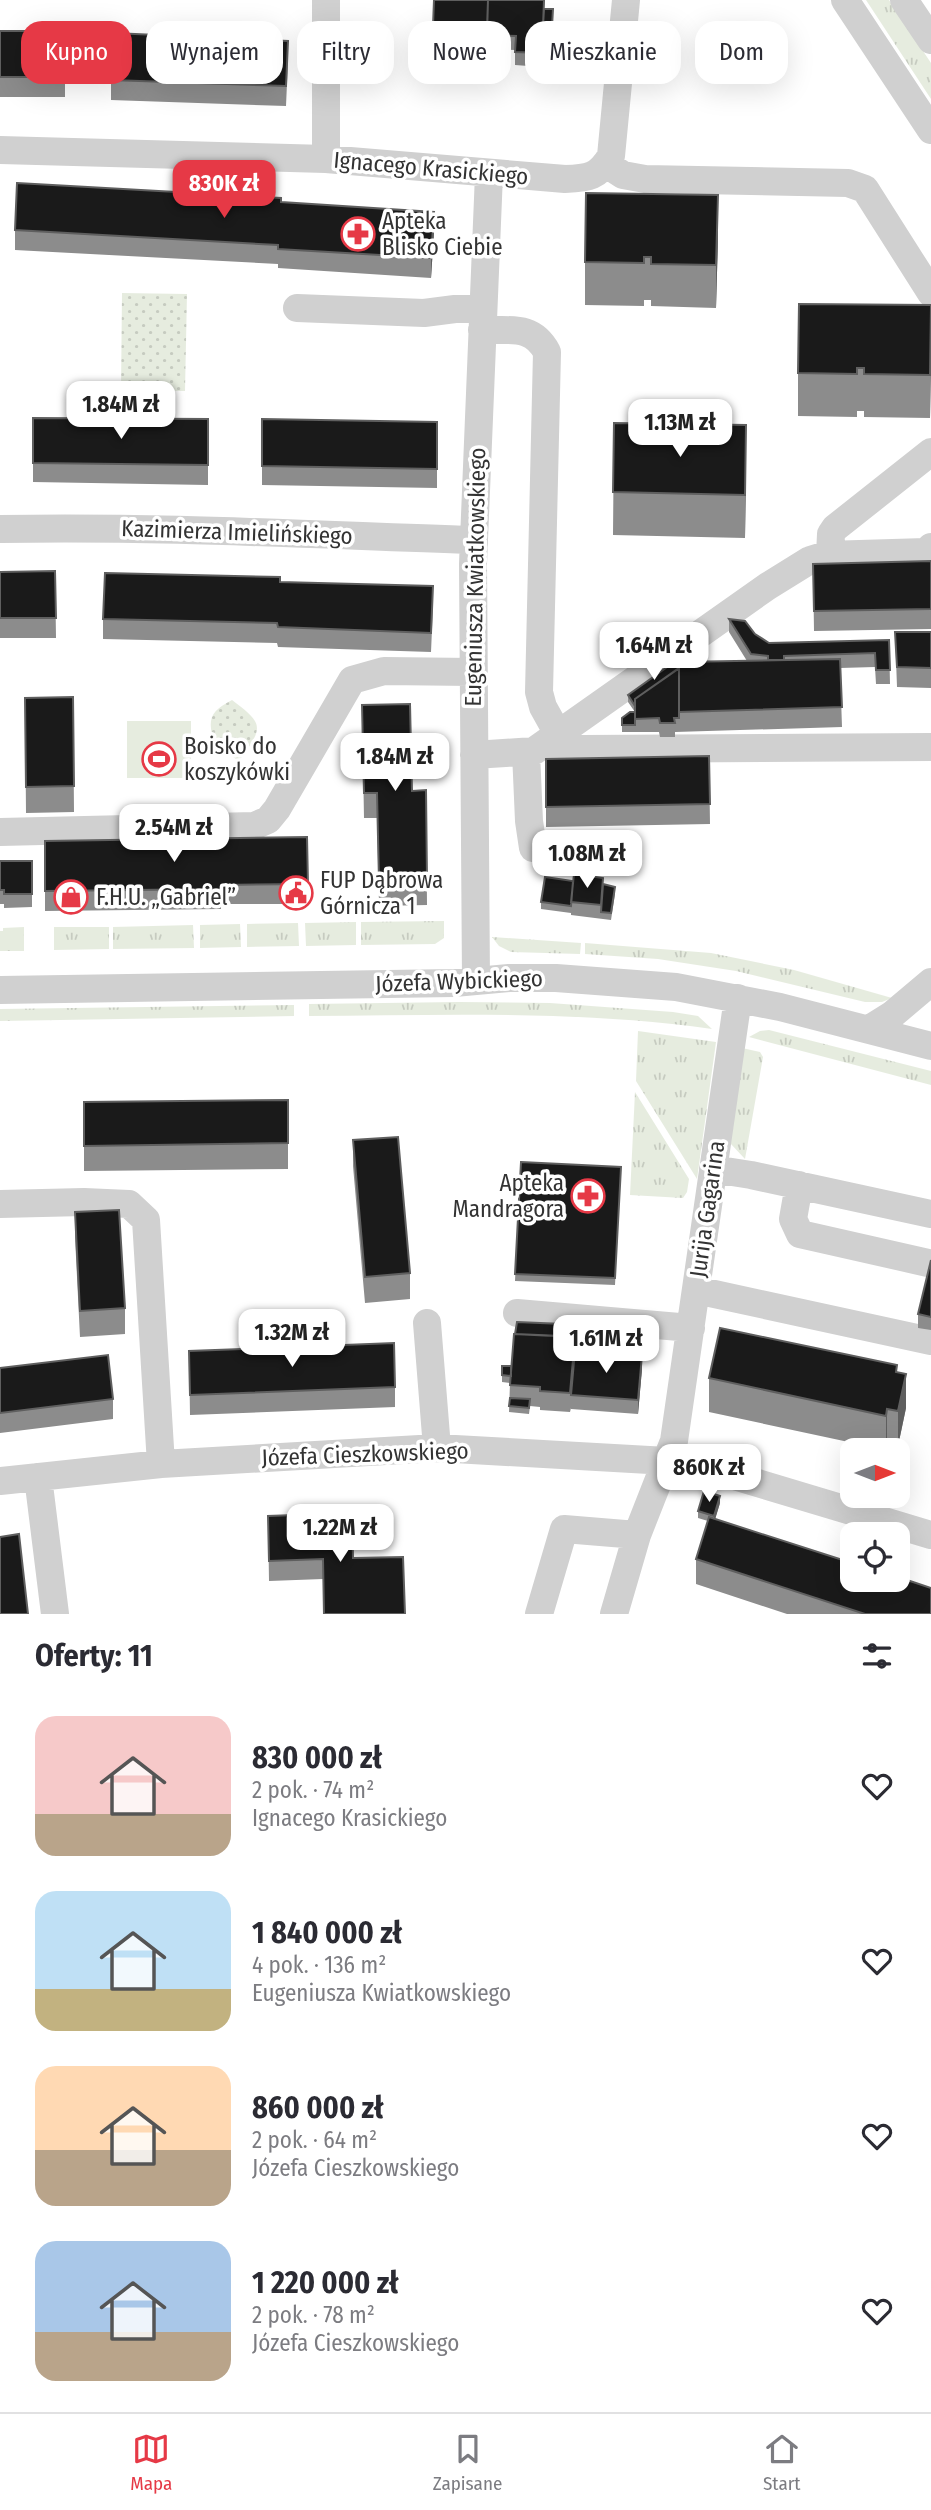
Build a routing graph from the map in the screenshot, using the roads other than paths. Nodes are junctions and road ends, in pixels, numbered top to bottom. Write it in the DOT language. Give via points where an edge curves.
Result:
graph roads {
  1 [pos="326,0"];
  2 [pos="626,0"];
  3 [pos="845,0"];
  4 [pos="905,0"];
  5 [pos="931,40"];
  6 [pos="931,130"];
  7 [pos="0,150"];
  8 [pos="326,159"];
  9 [pos="606,164"];
  10 [pos="489,174"];
  11 [pos="931,293"];
  12 [pos="297,308"];
  13 [pos="482,320"];
  14 [pos="931,452"];
  15 [pos="0,529"];
  16 [pos="473,540"];
  17 [pos="931,547"];
  18 [pos="830,555"];
  19 [pos="473,672"];
  20 [pos="544,743"];
  21 [pos="931,747"];
  22 [pos="474,755"];
  23 [pos="0,832"];
  24 [pos="596,853"];
  25 [pos="477,981"];
  26 [pos="931,982"];
  27 [pos="0,990"];
  28 [pos="738,998"];
  29 [pos="869,1029"];
  30 [pos="925,1043"];
  31 [pos="713,1169"];
  32 [pos="799,1185"];
  33 [pos="0,1204"];
  34 [pos="931,1214"];
  35 [pos="928,1263"];
  36 [pos="696,1290"];
  37 [pos="517,1312"];
  38 [pos="427,1323"];
  39 [pos="691,1328"];
  40 [pos="931,1341"];
  41 [pos="437,1448"];
  42 [pos="667,1461"];
  43 [pos="161,1464"];
  44 [pos="38,1477"];
  45 [pos="0,1481"];
  46 [pos="637,1535"];
  47 [pos="931,1535"];
  48 [pos="55,1614"];
  49 [pos="539,1614"];
  50 [pos="614,1614"];
  1 -- 8 [label="street"];
  2 -- 9 [label="street" via="614,133"];
  3 -- 6 [label="street"];
  4 -- 5 [label="street"];
  7 -- 8 [label="street, Ignacego Krasickiego"];
  8 -- 10 [label="street, Ignacego Krasickiego"];
  9 -- 10 [label="street, Ignacego Krasickiego" via="587,178"];
  9 -- 11 [label="street" via="623,175 645,179 848,183 865,189"];
  10 -- 13 [label="street, Eugeniusza Kwiatkowskiego"];
  12 -- 13 [label="street" via="424,313 455,309"];
  13 -- 16 [label="street, Eugeniusza Kwiatkowskiego"];
  13 -- 20 [label="street" via="530,332 547,352 539,692"];
  14 -- 18 [label="street" via="835,528"];
  15 -- 16 [label="street, Kazimierza Imielińskiego"];
  16 -- 19 [label="street, Eugeniusza Kwiatkowskiego"];
  17 -- 18 [label="street" via="926,552"];
  18 -- 20 [label="street" via="796,567"];
  19 -- 22 [label="street, Eugeniusza Kwiatkowskiego"];
  19 -- 23 [label="street" via="384,671 352,680 277,809 254,827"];
  20 -- 21 [label="street" via="564,749"];
  20 -- 22 [label="street"];
  20 -- 24 [label="street" via="529,821 533,848"];
  22 -- 25 [label="street, Eugeniusza Kwiatkowskiego"];
  25 -- 27 [label="street, Józefa Wybickiego"];
  25 -- 28 [label="street, Józefa Wybickiego" via="584,979"];
  26 -- 29 [label="street"];
  28 -- 29 [label="street, Józefa Wybickiego"];
  28 -- 31 [label="street, Jurija Gagarina"];
  29 -- 30 [label="street, Józefa Wybickiego"];
  31 -- 32 [label="street"];
  31 -- 36 [label="street, Jurija Gagarina"];
  32 -- 34 [label="street"];
  32 -- 35 [label="street" via="793,1219 800,1234"];
  33 -- 43 [label="street" via="129,1204 146,1220"];
  36 -- 39 [label="street, Jurija Gagarina"];
  36 -- 40 [label="street"];
  37 -- 39 [label="street"];
  38 -- 41 [label="street"];
  39 -- 42 [label="street, Jurija Gagarina"];
  41 -- 42 [label="street, Józefa Cieszkowskiego"];
  41 -- 43 [label="street, Józefa Cieszkowskiego"];
  42 -- 46 [label="street, Jurija Gagarina"];
  42 -- 47 [label="street, Józefa Cieszkowskiego" via="711,1469"];
  43 -- 44 [label="street, Józefa Cieszkowskiego"];
  44 -- 45 [label="street, Józefa Cieszkowskiego"];
  44 -- 48 [label="street"];
  46 -- 49 [label="street" via="564,1530"];
  46 -- 50 [label="street, Jurija Gagarina"];
}
